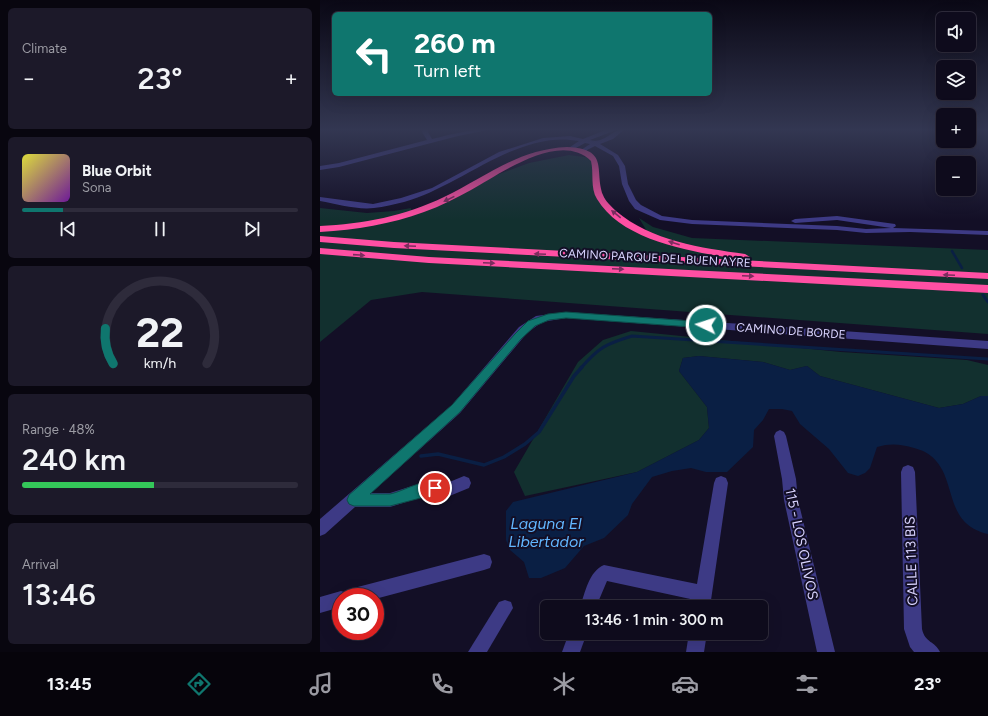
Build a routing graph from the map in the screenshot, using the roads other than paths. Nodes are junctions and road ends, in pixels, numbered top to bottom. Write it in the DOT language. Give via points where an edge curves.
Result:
graph roads {
  1 [pos="357,159"];
  2 [pos="488,159"];
  3 [pos="518,159"];
  4 [pos="593,159"];
  5 [pos="618,159"];
  6 [pos="320,168"];
  7 [pos="320,199"];
  8 [pos="320,229"];
  9 [pos="988,233"];
  10 [pos="320,239"];
  11 [pos="320,251"];
  12 [pos="823,268"];
  13 [pos="988,276"];
  14 [pos="988,289"];
  15 [pos="988,345"];
  16 [pos="780,436"];
  17 [pos="908,472"];
  18 [pos="464,483"];
  19 [pos="721,483"];
  20 [pos="354,500"];
  21 [pos="320,529"];
  22 [pos="484,562"];
  23 [pos="384,588"];
  24 [pos="591,600"];
  25 [pos="700,600"];
  26 [pos="704,600"];
  27 [pos="332,601"];
  28 [pos="320,604"];
  29 [pos="505,608"];
  30 [pos="575,640"];
  31 [pos="697,640"];
  32 [pos="927,650"];
  33 [pos="477,652"];
  34 [pos="571,652"];
  35 [pos="694,652"];
  36 [pos="826,652"];
  1 -- 6 [label="street"];
  2 -- 7 [label="street" via="434,189 387,204 359,205"];
  3 -- 8 [label="highway, one-way" via="451,198 417,212 372,223"];
  12 -- 4 [label="highway, one-way" via="701,251 649,234 619,217 602,200"];
  5 -- 9 [label="street" via="630,196 638,207 660,218 755,224 838,218 910,230"];
  12 -- 10 [label="highway, CAMINO PARQUE DEL BUEN AYRE, one-way" via="394,246"];
  11 -- 14 [label="highway, CAMINO PARQUE DEL BUEN AYRE, one-way"];
  13 -- 12 [label="highway, CAMINO PARQUE DEL BUEN AYRE, one-way"];
  15 -- 20 [label="street, CAMINO DE BORDE" via="566,315 548,317 540,319 524,330 456,409"];
  16 -- 36 [label="street, 115 - LOS OLIVOS" via="791,500"];
  17 -- 32 [label="street, CALLE 113 BIS" via="913,629 916,640"];
  18 -- 20 [label="street" via="447,490 425,489 390,500"];
  19 -- 26 [label="street"];
  20 -- 21 [label="street, CAMINO DE BORDE"];
  22 -- 23 [label="street"];
  24 -- 25 [label="street" via="599,578 604,573"];
  27 -- 28 [label="street"];
  29 -- 33 [label="street"];
  30 -- 34 [label="street"];
  31 -- 35 [label="street"];
}
